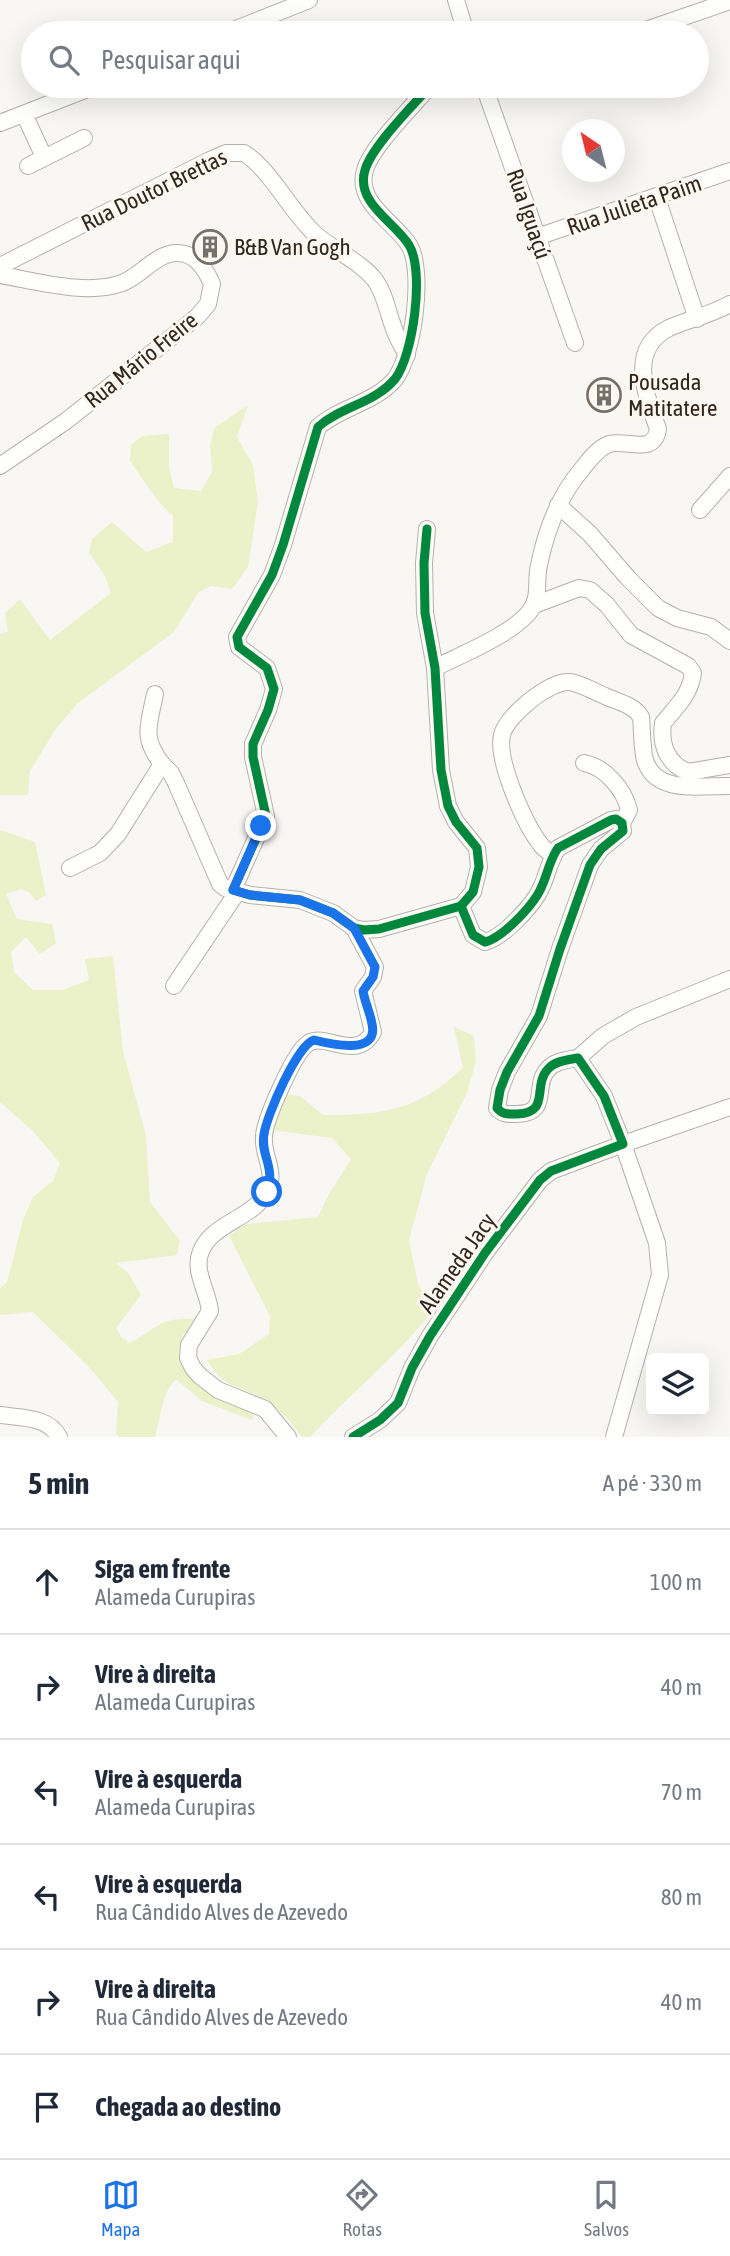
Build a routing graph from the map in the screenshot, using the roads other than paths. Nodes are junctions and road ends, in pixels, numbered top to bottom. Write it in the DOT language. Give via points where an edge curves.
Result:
graph roads {
  1 [pos="309,0"];
  2 [pos="456,0"];
  3 [pos="730,1"];
  4 [pos="256,21"];
  5 [pos="462,21"];
  6 [pos="672,21"];
  7 [pos="65,98"];
  8 [pos="420,98"];
  9 [pos="488,98"];
  10 [pos="24,114"];
  11 [pos="0,123"];
  12 [pos="84,138"];
  13 [pos="44,157"];
  14 [pos="28,166"];
  15 [pos="730,171"];
  16 [pos="657,198"];
  17 [pos="537,237"];
  18 [pos="0,266"];
  19 [pos="0,275"];
  20 [pos="730,304"];
  21 [pos="697,319"];
  22 [pos="575,343"];
  23 [pos="407,355"];
  24 [pos="0,466"];
  25 [pos="730,476"];
  26 [pos="558,505"];
  27 [pos="700,510"];
  28 [pos="427,529"];
  29 [pos="534,604"];
  30 [pos="730,641"];
  31 [pos="435,668"];
  32 [pos="155,694"];
  33 [pos="584,763"];
  34 [pos="162,764"];
  35 [pos="730,765"];
  36 [pos="730,786"];
  37 [pos="623,827"];
  38 [pos="553,855"];
  39 [pos="70,868"];
  40 [pos="236,891"];
  41 [pos="461,906"];
  42 [pos="354,928"];
  43 [pos="730,979"];
  44 [pos="174,986"];
  45 [pos="578,1058"];
  46 [pos="730,1107"];
  47 [pos="623,1144"];
  48 [pos="0,1415"];
  49 [pos="59,1437"];
  50 [pos="288,1437"];
  51 [pos="353,1437"];
  52 [pos="614,1437"];
  1 -- 4 [label="street"];
  2 -- 5 [label="street"];
  3 -- 6 [label="street"];
  7 -- 10 [label="street"];
  8 -- 23 [label="street" via="364,171 369,199 409,245 415,264 417,290"];
  9 -- 17 [label="street, Rua Iguaçú"];
  10 -- 11 [label="street"];
  10 -- 13 [label="street"];
  12 -- 13 [label="street"];
  13 -- 14 [label="street"];
  15 -- 16 [label="street, Rua Julieta Paim"];
  16 -- 17 [label="street, Rua Julieta Paim"];
  16 -- 21 [label="street"];
  17 -- 22 [label="street, Rua Iguaçú"];
  18 -- 23 [label="street, Rua Doutor Brettas" via="210,160 226,153 244,153 306,225 376,282"];
  19 -- 24 [label="street, Rua Mário Freire" via="80,287 110,286 178,253 199,264 212,284 208,304 197,317 66,421"];
  20 -- 21 [label="street"];
  21 -- 26 [label="street" via="659,334 643,358 646,395 658,429 654,439 640,446 608,444 596,452"];
  23 -- 40 [label="street" via="388,387 317,427 276,565 237,637 239,647 267,668 274,690 253,744 266,816"];
  25 -- 27 [label="street"];
  26 -- 29 [label="street" via="538,569"];
  26 -- 30 [label="street" via="658,608 711,627"];
  28 -- 31 [label="street" via="425,613"];
  29 -- 31 [label="street" via="512,628"];
  29 -- 35 [label="street" via="579,588 590,590 631,635 688,666 693,673 688,692 663,723 667,755 688,772"];
  31 -- 41 [label="street" via="444,791 456,822 479,857 473,892"];
  32 -- 34 [label="street" via="149,744"];
  33 -- 37 [label="street" via="604,772 623,795 629,810"];
  34 -- 39 [label="street" via="118,834 100,853"];
  34 -- 40 [label="street" via="171,773 220,884"];
  36 -- 38 [label="street" via="683,787 663,782 647,766 638,712 570,682 555,685 514,716 502,734 501,754 532,830"];
  37 -- 38 [label="street" via="616,818 611,820"];
  37 -- 45 [label="street" via="590,865 539,1016 506,1072 497,1108 507,1114 534,1110 545,1072 555,1063"];
  38 -- 41 [label="street" via="538,895 494,940 485,942 473,935"];
  40 -- 42 [label="street" via="300,900 333,913"];
  40 -- 44 [label="street"];
  41 -- 42 [label="street" via="379,929"];
  42 -- 50 [label="street" via="375,967 363,991 373,1032 362,1044 314,1040 304,1046 264,1133 271,1173 267,1192 210,1238 198,1258 210,1311 192,1337 187,1358 218,1390 265,1409"];
  43 -- 45 [label="street" via="636,1017"];
  45 -- 47 [label="street" via="604,1096"];
  46 -- 47 [label="street, Alameda Jacy"];
  47 -- 51 [label="street, Alameda Jacy" via="551,1171 540,1180 430,1336 398,1403"];
  47 -- 52 [label="street" via="657,1244 660,1275"];
  48 -- 49 [label="street" via="44,1422"];
}
